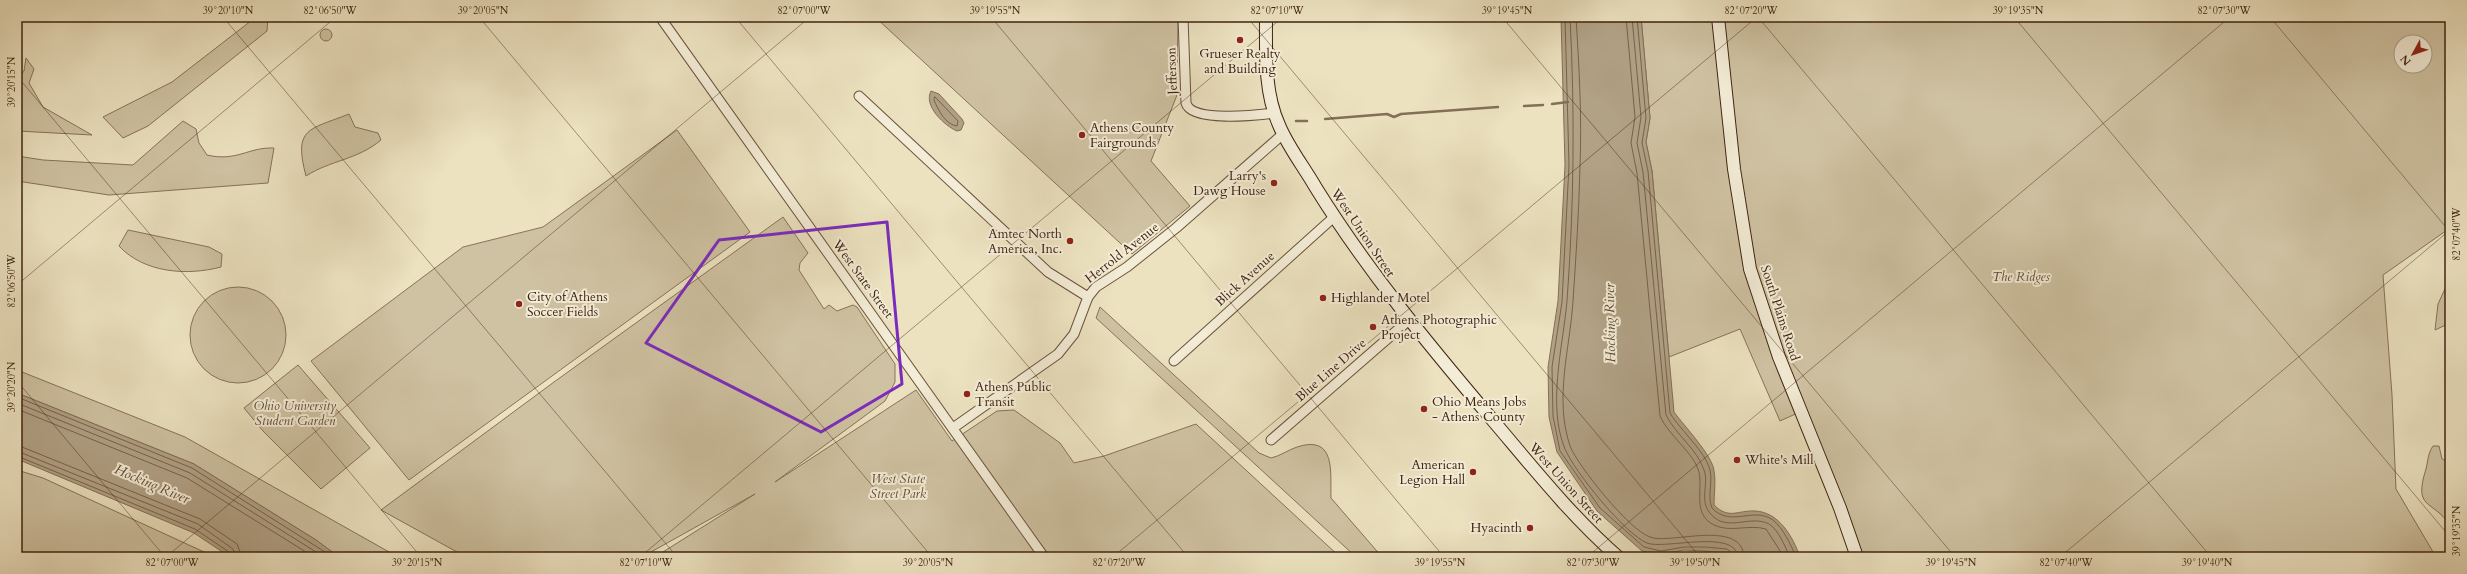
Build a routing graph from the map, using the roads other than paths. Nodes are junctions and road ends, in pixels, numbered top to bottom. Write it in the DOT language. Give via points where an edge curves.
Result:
graph roads {
  1 [pos="660,17"];
  2 [pos="1183,17"];
  3 [pos="1266,17"];
  4 [pos="1718,17"];
  5 [pos="859,96"];
  6 [pos="1275,113"];
  7 [pos="1283,134"];
  8 [pos="1334,216"];
  9 [pos="1088,297"];
  10 [pos="1409,320"];
  11 [pos="1174,361"];
  12 [pos="953,428"];
  13 [pos="1271,440"];
  14 [pos="1044,557"];
  15 [pos="1618,557"];
  16 [pos="1857,557"];
  1 -- 12 [label="street, West State Street"];
  2 -- 6 [label="street, Jefferson" via="1186,103 1190,110 1196,113 1231,116"];
  3 -- 6 [label="main road, West Union Street" via="1267,72"];
  4 -- 16 [label="main road, South Plains Road" via="1735,177 1750,269 1779,357"];
  5 -- 9 [label="street" via="1048,272"];
  6 -- 7 [label="main road, West Union Street"];
  7 -- 8 [label="main road, West Union Street"];
  7 -- 9 [label="street, Herrold Avenue" via="1176,228 1127,267 1096,287"];
  8 -- 10 [label="main road, West Union Street" via="1371,271"];
  8 -- 11 [label="street, Blick Avenue"];
  9 -- 12 [label="street, Herrold Avenue" via="1074,334 1058,354"];
  10 -- 13 [label="street, Blue Line Drive"];
  10 -- 15 [label="main road, West Union Street" via="1551,488"];
  12 -- 14 [label="street, West State Street"];
}
